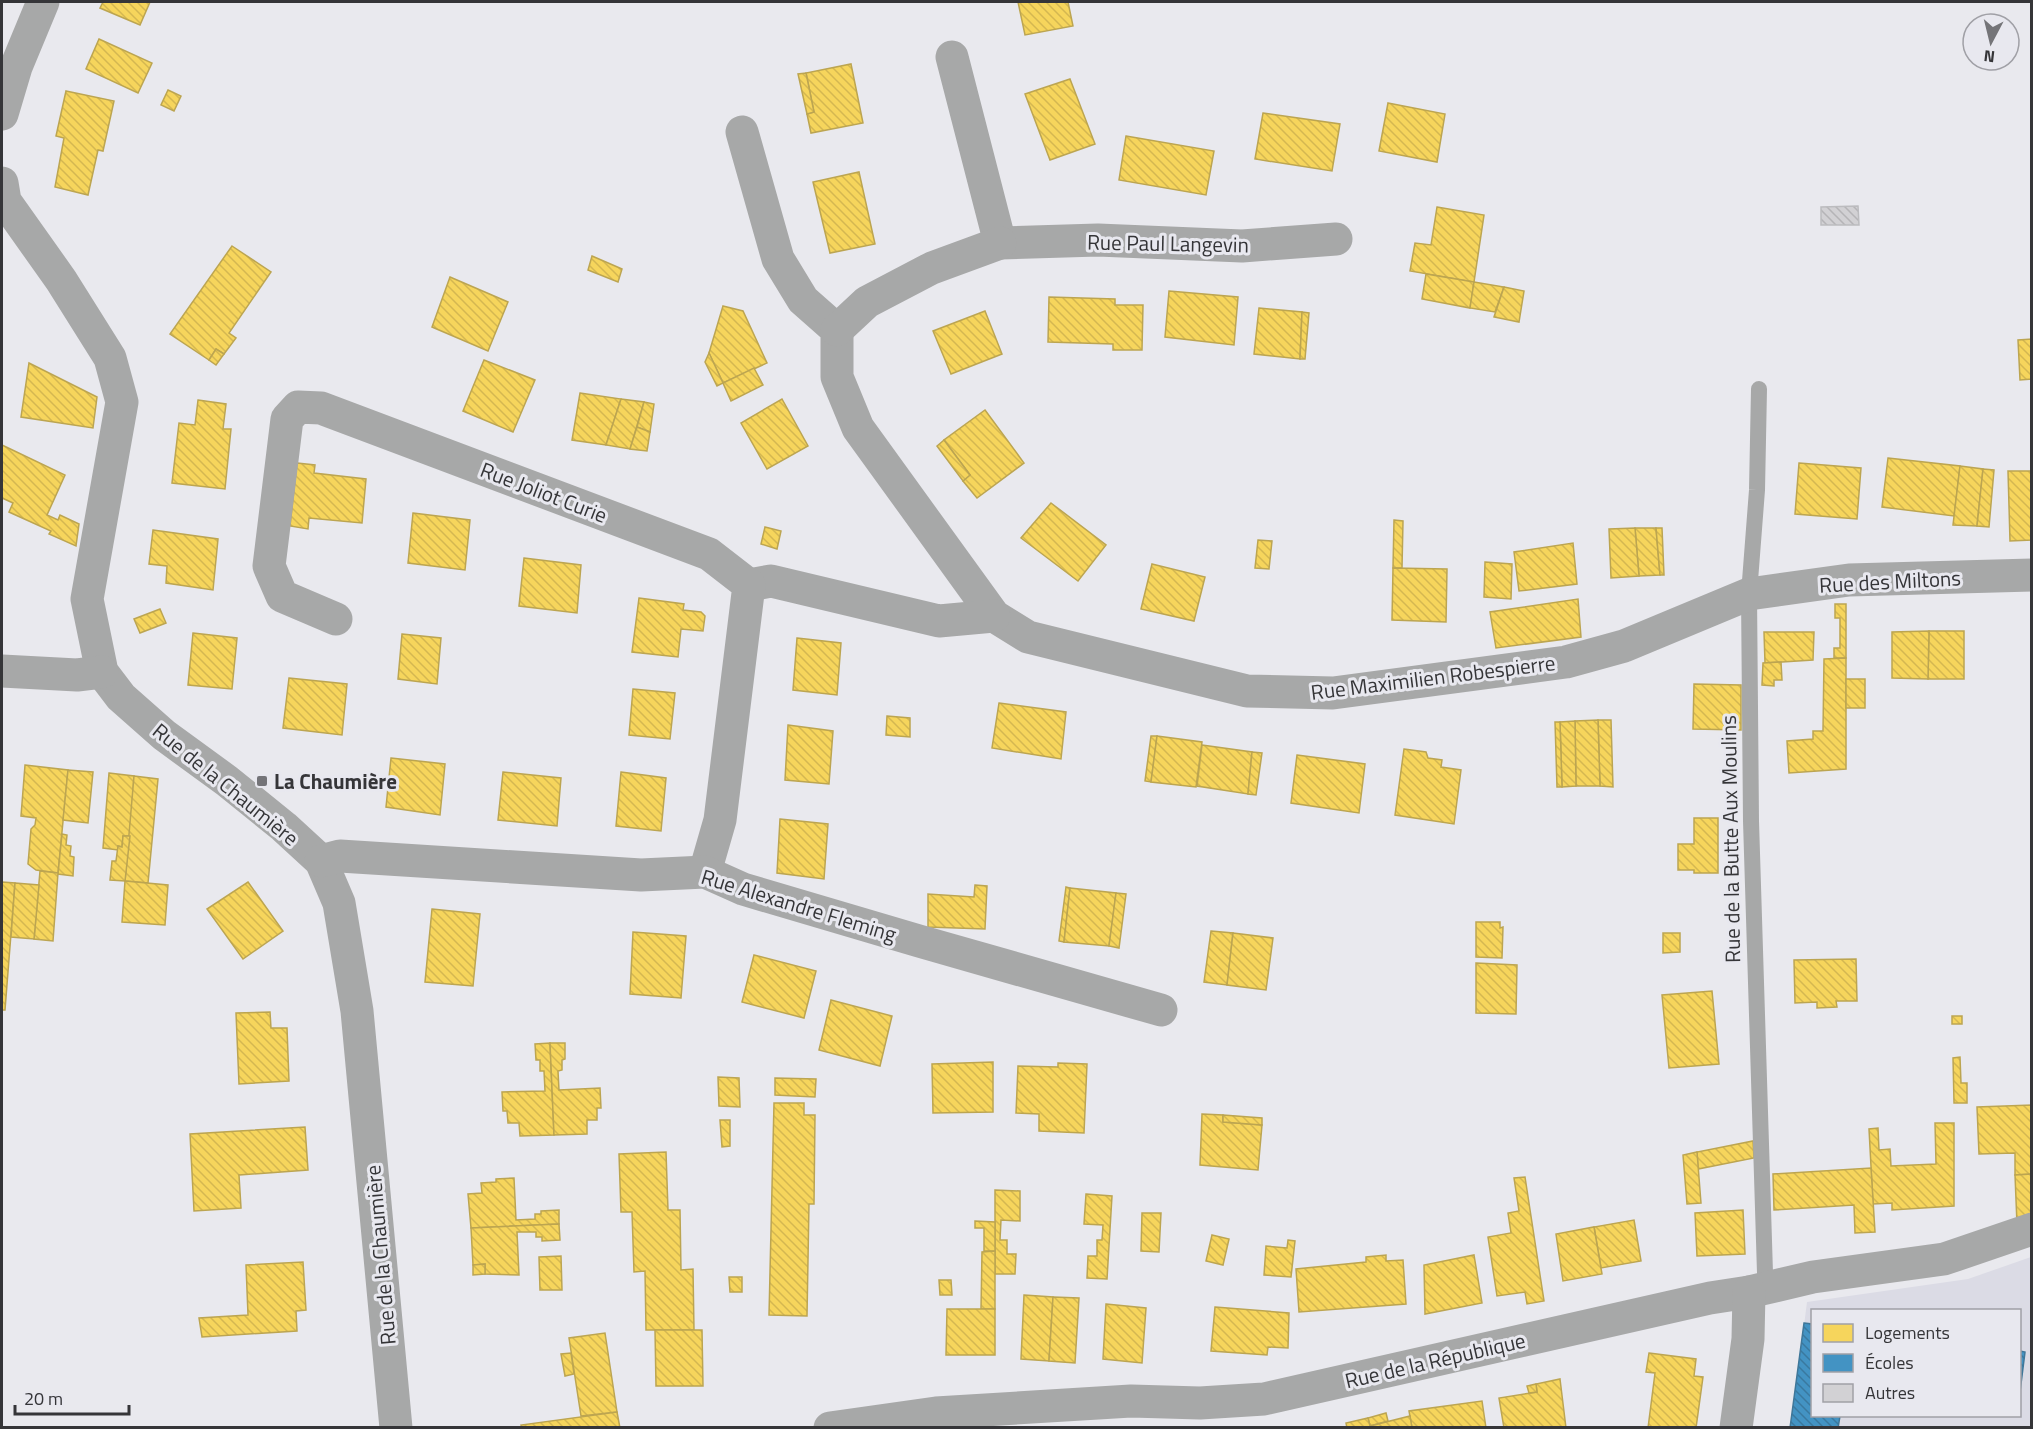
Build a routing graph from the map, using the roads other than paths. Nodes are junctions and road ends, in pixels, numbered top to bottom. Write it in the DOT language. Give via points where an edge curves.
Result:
graph roads {
  1 [pos="44,2"];
  2 [pos="952,57"];
  3 [pos="2,114"];
  4 [pos="742,132"];
  5 [pos="2,183"];
  6 [pos="1336,239"];
  7 [pos="1000,243"];
  8 [pos="837,330"];
  9 [pos="1759,389"];
  10 [pos="2031,575"];
  11 [pos="748,585"];
  12 [pos="1749,594"];
  13 [pos="994,616"];
  14 [pos="336,619"];
  15 [pos="2,671"];
  16 [pos="102,672"];
  17 [pos="321,861"];
  18 [pos="705,872"];
  19 [pos="1161,1010"];
  20 [pos="2031,1229"];
  21 [pos="1759,1289"];
  22 [pos="1198,1415"];
  23 [pos="396,1428"];
  24 [pos="830,1428"];
  25 [pos="1736,1428"];
  1 -- 3 [label="street" via="16,67"];
  2 -- 7 [label="street"];
  4 -- 8 [label="street" via="778,259 803,300"];
  5 -- 16 [label="street, Rue de la Chaumière" via="5,201 110,357 122,402 87,599"];
  6 -- 7 [label="street, Rue Paul Langevin" via="1242,246 1098,240"];
  7 -- 8 [label="street, Rue Paul Langevin" via="932,268 867,302"];
  8 -- 13 [label="street, Rue Maximilien Robespierre" via="837,377 858,428"];
  9 -- 12 [label="lane, Rue de la Butte Aux Moulins"];
  10 -- 12 [label="street, Rue des Miltons" via="1849,580"];
  11 -- 13 [label="street" via="771,581 939,621"];
  11 -- 14 [label="street, Rue Joliot Curie" via="709,554 321,408 298,407 287,419 269,566 282,596"];
  11 -- 18 [label="street" via="720,820"];
  12 -- 13 [label="street, Rue Maximilien Robespierre" via="1624,646 1566,662 1333,693 1247,692 1028,637"];
  12 -- 21 [label="lane, Rue de la Butte Aux Moulins" via="1750,821 1765,1261"];
  15 -- 16 [label="street" via="77,675"];
  16 -- 17 [label="street, Rue de la Chaumière" via="121,697 164,735 284,827"];
  17 -- 18 [label="street, Rue Alexandre Fleming" via="340,856 641,875"];
  17 -- 23 [label="street, Rue de la Chaumière" via="339,903 357,1011"];
  18 -- 19 [label="street, Rue Alexandre Fleming" via="743,889"];
  20 -- 21 [label="street, Rue de la République" via="1944,1259 1813,1277"];
  21 -- 22 [label="street, Rue de la République"];
  21 -- 25 [label="street"];
  22 -- 24 [label="street, Rue de la République" via="1131,1401 936,1413"];
}
